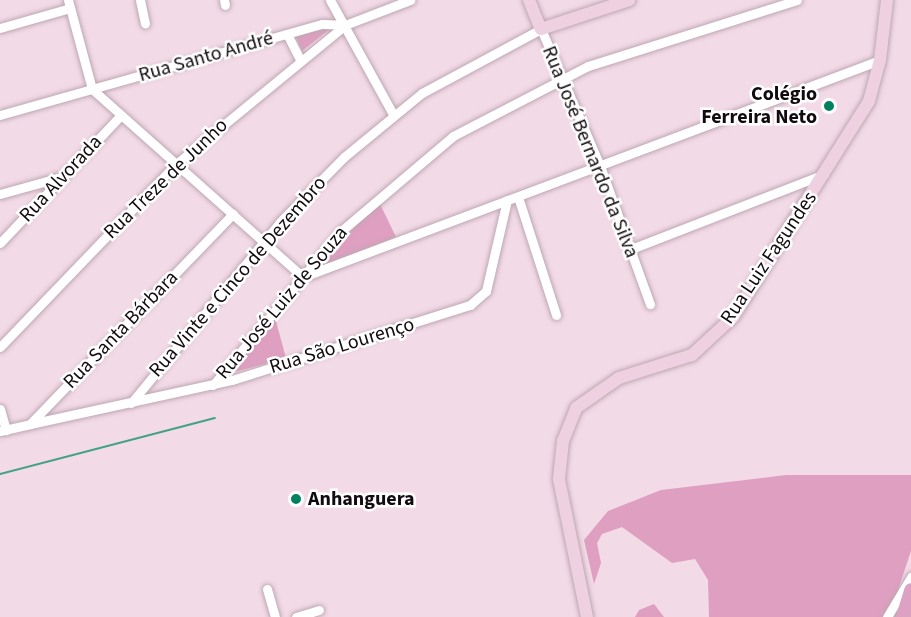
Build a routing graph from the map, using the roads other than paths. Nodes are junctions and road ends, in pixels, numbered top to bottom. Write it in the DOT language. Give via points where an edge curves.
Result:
graph roads {
  1 [pos="140,0"];
  2 [pos="330,0"];
  3 [pos="410,0"];
  4 [pos="529,0"];
  5 [pos="629,0"];
  6 [pos="797,0"];
  7 [pos="886,0"];
  8 [pos="69,4"];
  9 [pos="144,23"];
  10 [pos="345,26"];
  11 [pos="0,28"];
  12 [pos="541,29"];
  13 [pos="288,34"];
  14 [pos="300,58"];
  15 [pos="880,60"];
  16 [pos="562,76"];
  17 [pos="92,89"];
  18 [pos="393,114"];
  19 [pos="0,115"];
  20 [pos="121,115"];
  21 [pos="176,164"];
  22 [pos="600,165"];
  23 [pos="826,173"];
  24 [pos="63,177"];
  25 [pos="0,194"];
  26 [pos="518,196"];
  27 [pos="507,200"];
  28 [pos="233,214"];
  29 [pos="263,242"];
  30 [pos="0,243"];
  31 [pos="631,249"];
  32 [pos="301,275"];
  33 [pos="650,304"];
  34 [pos="556,315"];
  35 [pos="0,347"];
  36 [pos="213,385"];
  37 [pos="131,403"];
  38 [pos="0,408"];
  39 [pos="30,424"];
  40 [pos="3,430"];
  41 [pos="911,577"];
  42 [pos="267,589"];
  43 [pos="911,590"];
  44 [pos="319,610"];
  45 [pos="275,617"];
  46 [pos="296,617"];
  47 [pos="587,617"];
  48 [pos="887,617"];
  49 [pos="903,617"];
  1 -- 9 [label="street"];
  2 -- 10 [label="street"];
  3 -- 10 [label="street, Rua Santo André"];
  4 -- 12 [label="main road, Rua José Bernardo da Silva"];
  5 -- 12 [label="main road, Rua Vinte e Cinco de Dezembro"];
  6 -- 16 [label="street, Rua José Luiz de Souza"];
  7 -- 15 [label="main road, Rua Luiz Fagundes"];
  8 -- 11 [label="street"];
  8 -- 17 [label="street"];
  10 -- 13 [label="street, Rua Santo André" via="329,22"];
  10 -- 14 [label="street, Rua Treze de Junho"];
  10 -- 18 [label="street"];
  12 -- 16 [label="street, Rua José Bernardo da Silva"];
  12 -- 18 [label="street, Rua Vinte e Cinco de Dezembro" via="448,77"];
  13 -- 14 [label="street"];
  13 -- 17 [label="street, Rua Santo André"];
  14 -- 21 [label="street, Rua Treze de Junho"];
  15 -- 22 [label="street"];
  15 -- 23 [label="main road, Rua Luiz Fagundes" via="865,109"];
  16 -- 22 [label="street, Rua José Bernardo da Silva"];
  16 -- 32 [label="street, Rua José Luiz de Souza" via="440,145 361,212"];
  17 -- 19 [label="street, Rua Santo André"];
  17 -- 20 [label="street"];
  18 -- 29 [label="street, Rua Vinte e Cinco de Dezembro"];
  20 -- 21 [label="street"];
  20 -- 24 [label="street, Rua Alvorada"];
  21 -- 28 [label="street"];
  21 -- 35 [label="street, Rua Treze de Junho"];
  22 -- 26 [label="street"];
  22 -- 31 [label="street, Rua José Bernardo da Silva"];
  23 -- 31 [label="street"];
  23 -- 47 [label="main road, Rua Luiz Fagundes" via="733,316 711,340 665,366 605,385 576,408 563,441 560,479"];
  24 -- 25 [label="street"];
  24 -- 30 [label="street, Rua Alvorada"];
  26 -- 27 [label="street"];
  26 -- 34 [label="street"];
  27 -- 32 [label="street"];
  27 -- 36 [label="street, Rua São Lourenço" via="486,291 479,300"];
  28 -- 29 [label="street"];
  28 -- 39 [label="street, Rua Santa Bárbara"];
  29 -- 32 [label="street"];
  29 -- 37 [label="street, Rua Vinte e Cinco de Dezembro"];
  31 -- 33 [label="street, Rua José Bernardo da Silva"];
  32 -- 36 [label="street, Rua José Luiz de Souza"];
  36 -- 37 [label="street, Rua São Lourenço"];
  37 -- 39 [label="street, Rua São Lourenço"];
  38 -- 40 [label="street"];
  39 -- 40 [label="street"];
  41 -- 48 [label="street"];
  42 -- 45 [label="street"];
  43 -- 49 [label="main road"];
  44 -- 46 [label="street"];
}
